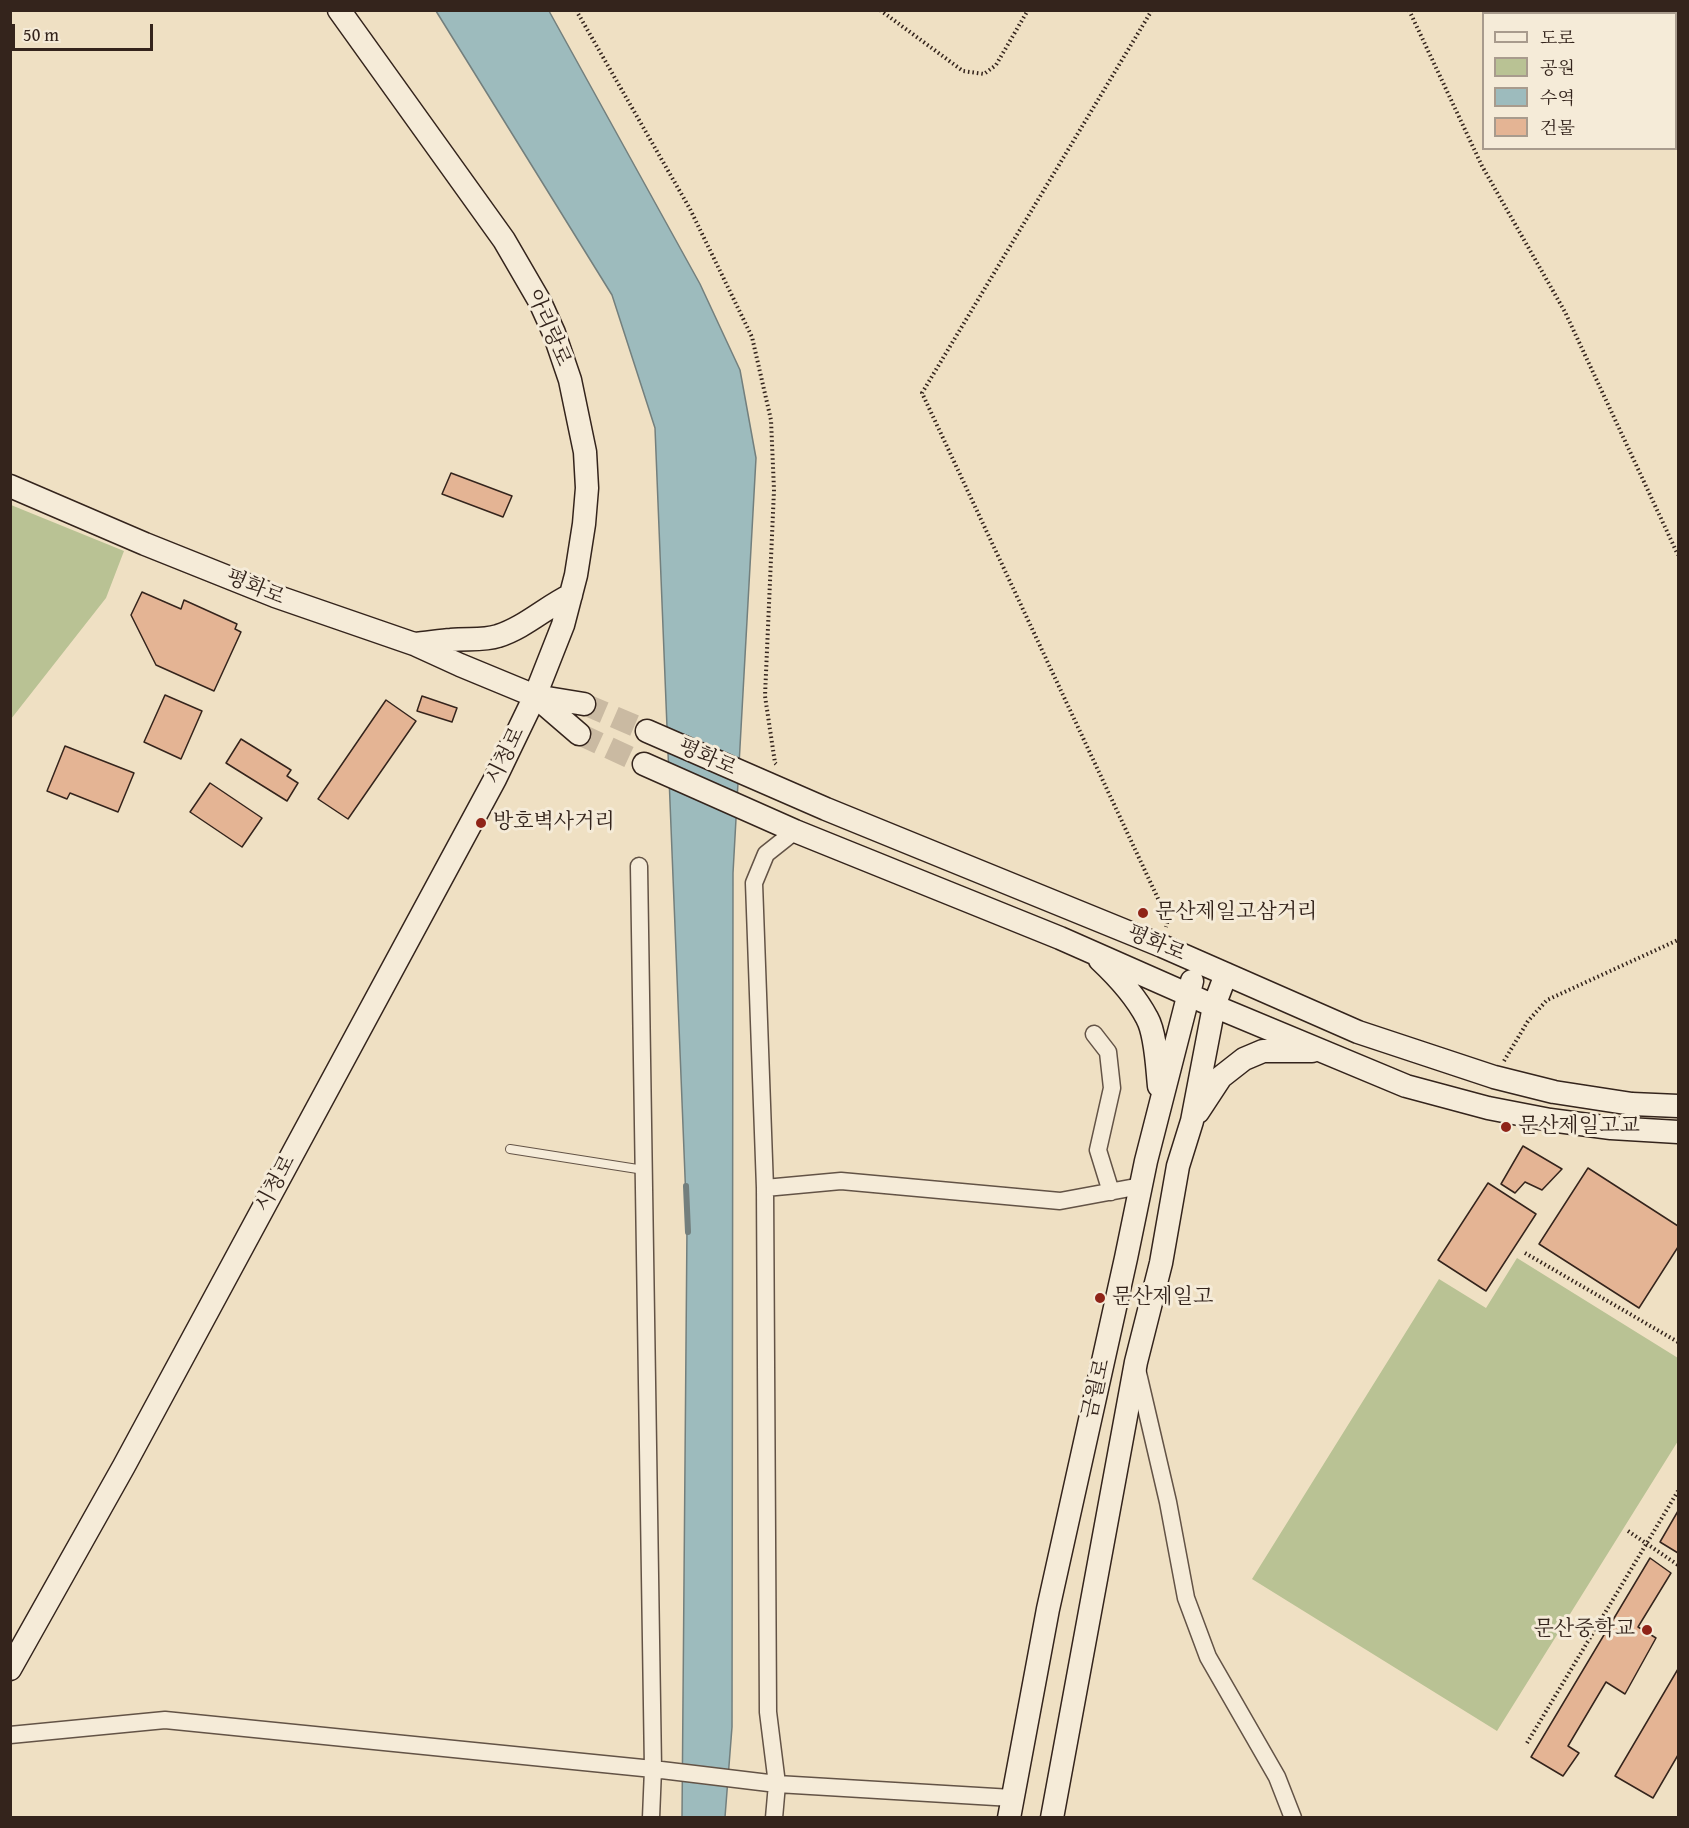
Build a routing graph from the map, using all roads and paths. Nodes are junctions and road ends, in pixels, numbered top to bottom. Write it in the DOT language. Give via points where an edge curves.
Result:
graph roads {
  1 [pos="339,10"];
  2 [pos="576,10"];
  3 [pos="880,10"];
  4 [pos="1028,10"];
  5 [pos="1152,10"];
  6 [pos="1409,10"];
  7 [pos="10,486"];
  8 [pos="1678,555"];
  9 [pos="571,595"];
  10 [pos="414,644"];
  11 [pos="535,696"];
  12 [pos="584,704"];
  13 [pos="647,731"];
  14 [pos="579,734"];
  15 [pos="644,764"];
  16 [pos="783,770"];
  17 [pos="795,831"];
  18 [pos="639,866"];
  19 [pos="1678,940"];
  20 [pos="1162,946"];
  21 [pos="1093,953"];
  22 [pos="1199,963"];
  23 [pos="1226,974"];
  24 [pos="1188,994"];
  25 [pos="1214,1006"];
  26 [pos="1094,1034"];
  27 [pos="1323,1051"];
  28 [pos="1494,1077"];
  29 [pos="1161,1104"];
  30 [pos="1678,1106"];
  31 [pos="1192,1121"];
  32 [pos="1678,1132"];
  33 [pos="510,1149"];
  34 [pos="644,1170"];
  35 [pos="1141,1186"];
  36 [pos="765,1188"];
  37 [pos="1111,1192"];
  38 [pos="1525,1253"];
  39 [pos="1678,1342"];
  40 [pos="1136,1362"];
  41 [pos="1678,1491"];
  42 [pos="1628,1531"];
  43 [pos="1678,1565"];
  44 [pos="10,1669"];
  45 [pos="10,1735"];
  46 [pos="1527,1743"];
  47 [pos="658,1770"];
  48 [pos="771,1783"];
  49 [pos="1011,1808"];
  50 [pos="651,1818"];
  51 [pos="774,1818"];
  52 [pos="1052,1818"];
  53 [pos="1293,1818"];
  1 -- 9 [label="main road, 아리랑로" via="504,240 554,333 570,380 585,452 584,524"];
  2 -- 16 [label="path" via="690,209 752,337 772,432 774,490 765,696 775,763"];
  3 -- 4 [label="path" via="963,71 984,74 996,65"];
  5 -- 20 [label="path" via="922,393 1168,920"];
  6 -- 8 [label="path" via="1482,166 1565,312"];
  7 -- 10 [label="main road, 평화로" via="283,599"];
  9 -- 10 [label="main road" via="497,637"];
  9 -- 11 [label="main road, 아리랑로"];
  10 -- 11 [label="main road, 평화로"];
  11 -- 12 [label="main road, 평화로"];
  11 -- 14 [label="main road, 평화로"];
  11 -- 44 [label="main road, 시청로" via="495,779"];
  13 -- 20 [label="main road, 평화로"];
  15 -- 17 [label="main road, 평화로"];
  17 -- 21 [label="main road, 평화로"];
  17 -- 36 [label="street" via="766,854 754,883"];
  18 -- 34 [label="street"];
  19 -- 28 [label="path" via="1547,1000 1528,1021"];
  20 -- 22 [label="main road, 평화로"];
  21 -- 24 [label="main road, 평화로"];
  21 -- 29 [label="main road" via="1116,975 1148,1019"];
  22 -- 23 [label="main road, 평화로"];
  22 -- 24 [label="main road, 금월로"];
  23 -- 25 [label="main road, 금월로"];
  23 -- 28 [label="main road, 평화로" via="1358,1032"];
  24 -- 25 [label="main road, 평화로"];
  24 -- 29 [label="main road, 금월로"];
  25 -- 27 [label="main road, 평화로"];
  25 -- 31 [label="main road, 금월로"];
  26 -- 37 [label="street" via="1108,1052 1112,1088 1098,1150"];
  27 -- 31 [label="main road" via="1263,1052 1244,1059 1221,1077"];
  27 -- 32 [label="main road, 평화로" via="1407,1086 1488,1108 1550,1120"];
  28 -- 30 [label="main road, 평화로" via="1554,1092 1632,1104"];
  29 -- 35 [label="main road, 금월로"];
  31 -- 40 [label="main road, 금월로" via="1178,1166 1161,1263"];
  33 -- 34 [label="lane"];
  34 -- 47 [label="street"];
  35 -- 37 [label="street"];
  35 -- 49 [label="main road, 금월로" via="1048,1609"];
  36 -- 37 [label="street" via="841,1181 1060,1201"];
  36 -- 48 [label="street"];
  38 -- 39 [label="path"];
  40 -- 52 [label="main road, 금월로"];
  40 -- 53 [label="street" via="1186,1598 1208,1657 1277,1777"];
  41 -- 46 [label="path"];
  42 -- 43 [label="path"];
  45 -- 47 [label="street" via="165,1720"];
  47 -- 48 [label="street"];
  47 -- 50 [label="street"];
  48 -- 49 [label="street"];
  48 -- 51 [label="street"];
}
